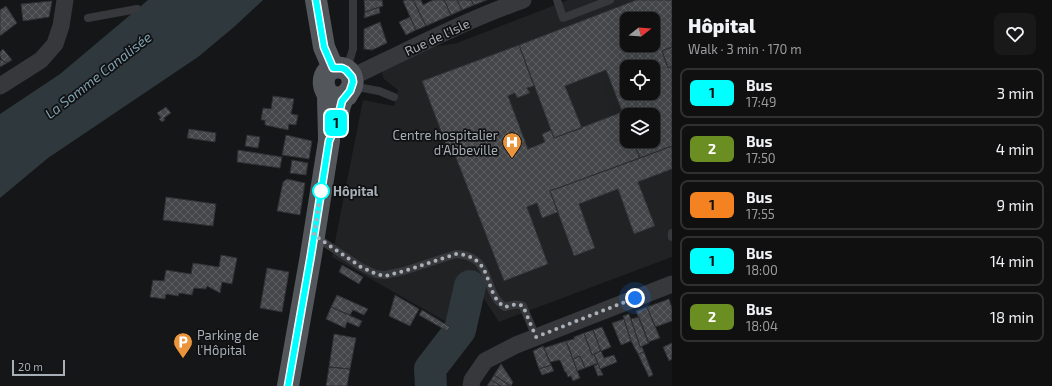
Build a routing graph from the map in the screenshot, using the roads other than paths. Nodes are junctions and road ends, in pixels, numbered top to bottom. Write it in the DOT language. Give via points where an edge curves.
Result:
graph roads {
  1 [pos="64,0"];
  2 [pos="316,0"];
  3 [pos="353,0"];
  4 [pos="523,0"];
  5 [pos="557,0"];
  6 [pos="610,0"];
  7 [pos="137,9"];
  8 [pos="88,18"];
  9 [pos="343,82"];
  10 [pos="0,86"];
  11 [pos="394,97"];
  12 [pos="672,233"];
  13 [pos="314,235"];
  14 [pos="672,237"];
  15 [pos="672,284"];
  16 [pos="536,337"];
  17 [pos="288,386"];
  18 [pos="471,386"];
  1 -- 10 [label="street" via="61,26 55,44 41,60"];
  2 -- 9 [label="main road" via="324,47"];
  3 -- 9 [label="lane" via="354,49"];
  4 -- 9 [label="street, Rue de l'Isle" via="464,24"];
  5 -- 6 [label="lane" via="563,18"];
  7 -- 8 [label="lane"];
  9 -- 11 [label="lane"];
  9 -- 13 [label="main road" via="328,108 329,141"];
  12 -- 14 [label="lane"];
  13 -- 16 [label="lane" via="361,267 385,276 456,254 464,254 476,260 484,269 500,304 505,307 515,304 523,306"];
  13 -- 17 [label="main road"];
  15 -- 16 [label="street"];
  16 -- 18 [label="street" via="485,361 472,380"];
}
